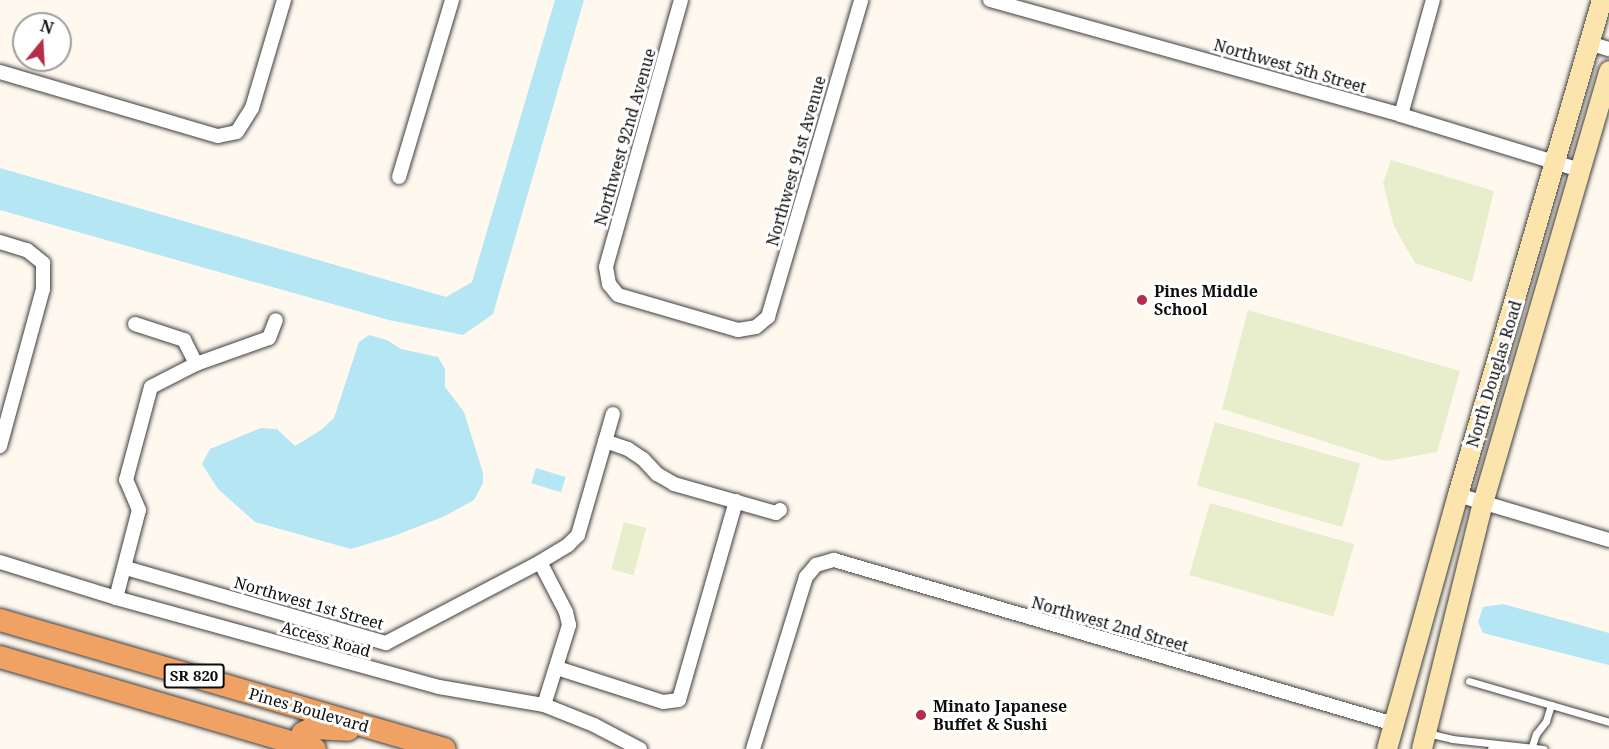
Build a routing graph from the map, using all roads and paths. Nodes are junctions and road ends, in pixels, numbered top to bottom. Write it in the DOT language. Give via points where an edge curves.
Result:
graph roads {
  1 [pos="284,0"];
  2 [pos="452,0"];
  3 [pos="681,0"];
  4 [pos="861,0"];
  5 [pos="990,0"];
  6 [pos="1434,0"];
  7 [pos="1602,0"];
  8 [pos="1589,42"];
  9 [pos="1609,48"];
  10 [pos="1609,71"];
  11 [pos="0,72"];
  12 [pos="1401,114"];
  13 [pos="1555,163"];
  14 [pos="1580,170"];
  15 [pos="399,177"];
  16 [pos="0,242"];
  17 [pos="276,320"];
  18 [pos="135,324"];
  19 [pos="756,327"];
  20 [pos="196,364"];
  21 [pos="614,414"];
  22 [pos="605,441"];
  23 [pos="0,446"];
  24 [pos="1458,495"];
  25 [pos="736,501"];
  26 [pos="1483,503"];
  27 [pos="780,510"];
  28 [pos="1609,540"];
  29 [pos="0,562"];
  30 [pos="540,562"];
  31 [pos="126,568"];
  32 [pos="116,598"];
  33 [pos="0,620"];
  34 [pos="0,657"];
  35 [pos="557,669"];
  36 [pos="1469,681"];
  37 [pos="544,705"];
  38 [pos="1551,705"];
  39 [pos="1609,722"];
  40 [pos="1394,724"];
  41 [pos="388,733"];
  42 [pos="1424,741"];
  43 [pos="1507,744"];
  44 [pos="1532,746"];
  45 [pos="303,747"];
  46 [pos="445,749"];
  47 [pos="640,749"];
  48 [pos="753,749"];
  49 [pos="1387,749"];
  50 [pos="1491,749"];
  51 [pos="1543,749"];
  1 -- 11 [label="street" via="252,108 237,132 218,136"];
  2 -- 15 [label="street"];
  3 -- 19 [label="street, Northwest 92nd Avenue" via="606,267 609,284 618,295 738,330"];
  4 -- 19 [label="street, Northwest 91st Avenue" via="768,316"];
  5 -- 12 [label="street, Northwest 5th Street"];
  6 -- 12 [label="street"];
  7 -- 8 [label="main road, North Douglas Road"];
  8 -- 9 [label="street"];
  8 -- 13 [label="main road, North Douglas Road"];
  10 -- 14 [label="main road, North Douglas Road"];
  12 -- 13 [label="street, Northwest 5th Street"];
  13 -- 14 [label="street, Northwest 5th Street"];
  13 -- 24 [label="main road, North Douglas Road"];
  14 -- 26 [label="main road, North Douglas Road"];
  16 -- 23 [label="street" via="27,250 43,263 43,289"];
  17 -- 20 [label="street" via="269,338"];
  18 -- 20 [label="street" via="184,340"];
  20 -- 31 [label="street" via="151,387 126,480 140,510"];
  21 -- 22 [label="street"];
  22 -- 25 [label="street" via="628,449 674,484"];
  22 -- 30 [label="street" via="578,535"];
  24 -- 26 [label="street"];
  24 -- 40 [label="main road, North Douglas Road"];
  25 -- 27 [label="street" via="776,513"];
  25 -- 35 [label="street" via="679,700 663,702"];
  26 -- 28 [label="street"];
  26 -- 42 [label="main road, North Douglas Road"];
  29 -- 32 [label="street, Access Road"];
  30 -- 31 [label="street, Northwest 1st Street" via="387,642"];
  30 -- 35 [label="street" via="566,612 569,626"];
  31 -- 32 [label="street"];
  32 -- 37 [label="street, Access Road" via="439,687"];
  33 -- 41 [label="highway, Pines Boulevard / SR 820"];
  34 -- 45 [label="highway, SR 820"];
  35 -- 37 [label="street"];
  36 -- 38 [label="lane"];
  37 -- 47 [label="street, Access Road"];
  38 -- 39 [label="lane"];
  38 -- 44 [label="lane"];
  40 -- 48 [label="street, Northwest 2nd Street" via="834,560 816,565 806,577"];
  40 -- 49 [label="main road, North Douglas Road"];
  41 -- 45 [label="highway" via="313,728 303,734"];
  41 -- 46 [label="highway, Pines Boulevard / SR 820"];
  42 -- 43 [label="lane" via="1452,739"];
  43 -- 44 [label="lane"];
  43 -- 50 [label="lane"];
  44 -- 51 [label="lane"];
}
